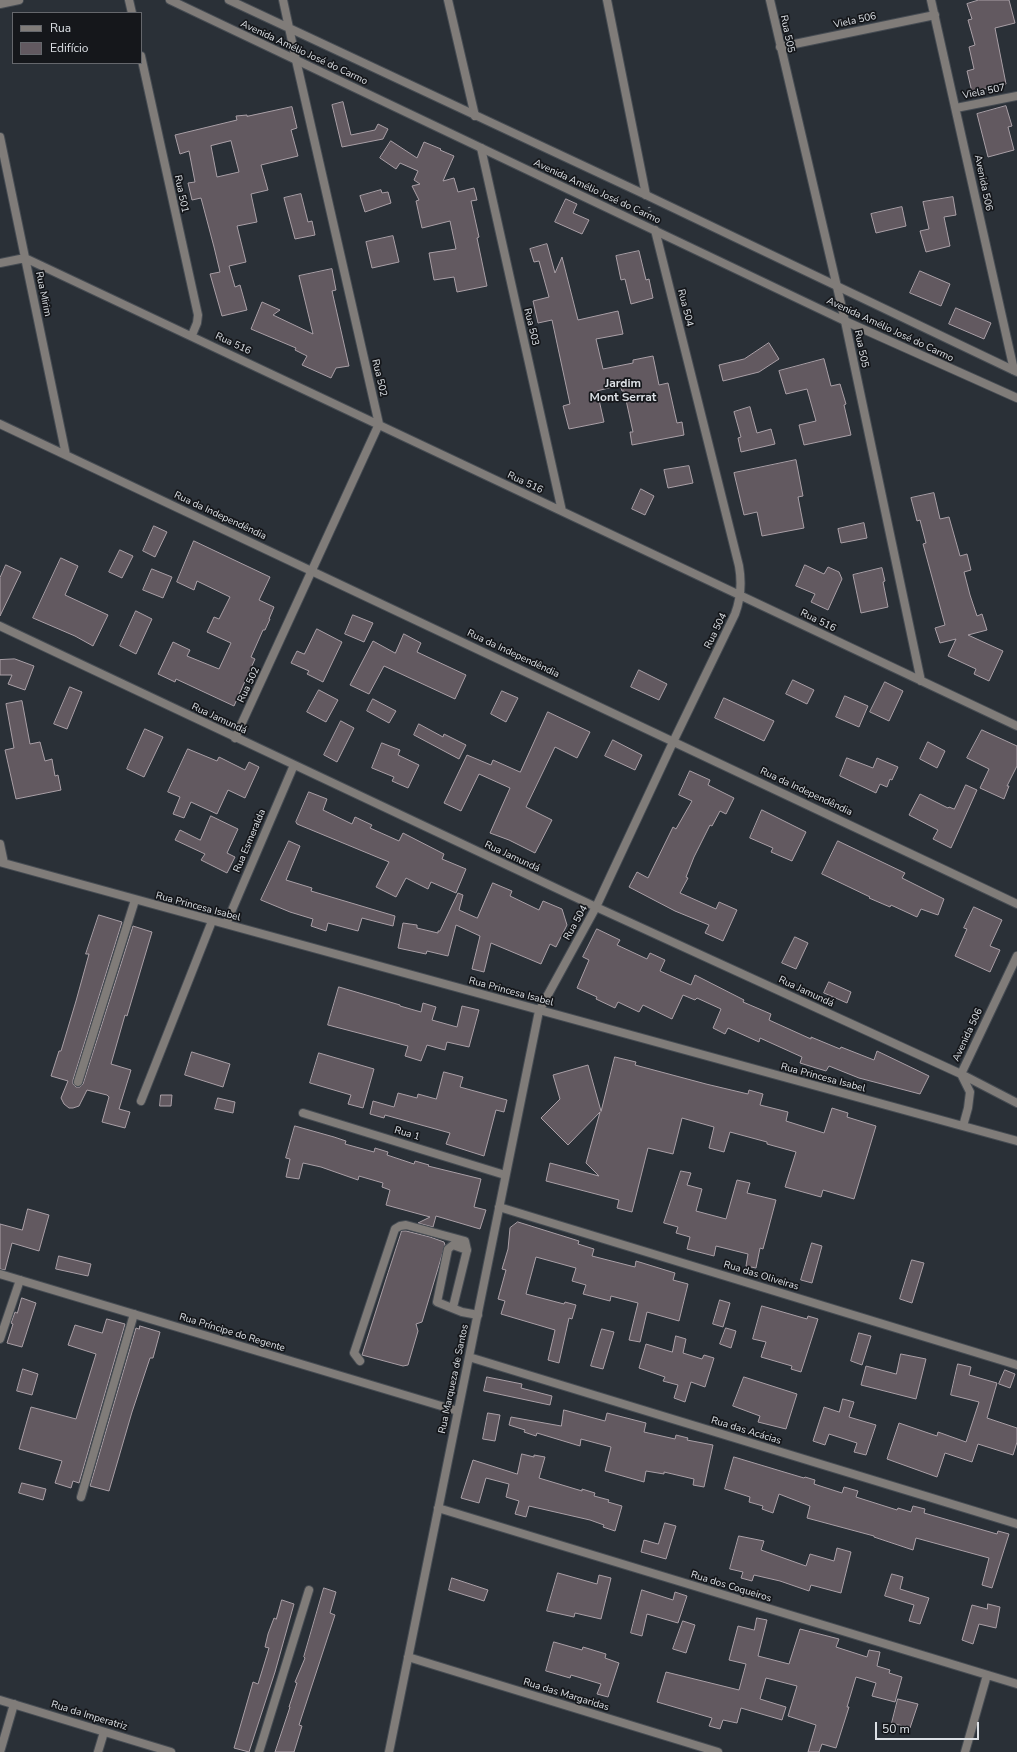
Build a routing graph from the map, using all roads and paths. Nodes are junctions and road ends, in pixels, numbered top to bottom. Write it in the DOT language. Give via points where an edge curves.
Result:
graph roads {
  1 [pos="19,0"];
  2 [pos="129,0"];
  3 [pos="170,0"];
  4 [pos="229,0"];
  5 [pos="283,0"];
  6 [pos="448,0"];
  7 [pos="606,0"];
  8 [pos="770,0"];
  9 [pos="931,0"];
  10 [pos="0,4"];
  11 [pos="132,12"];
  12 [pos="935,15"];
  13 [pos="290,28"];
  14 [pos="780,47"];
  15 [pos="296,60"];
  16 [pos="142,61"];
  17 [pos="1017,96"];
  18 [pos="956,108"];
  19 [pos="475,116"];
  20 [pos="0,137"];
  21 [pos="481,148"];
  22 [pos="646,195"];
  23 [pos="655,230"];
  24 [pos="25,258"];
  25 [pos="0,263"];
  26 [pos="837,287"];
  27 [pos="845,321"];
  28 [pos="192,335"];
  29 [pos="1016,371"];
  30 [pos="1017,398"];
  31 [pos="0,424"];
  32 [pos="379,424"];
  33 [pos="66,455"];
  34 [pos="562,511"];
  35 [pos="312,571"];
  36 [pos="741,595"];
  37 [pos="0,626"];
  38 [pos="921,681"];
  39 [pos="1017,726"];
  40 [pos="236,738"];
  41 [pos="674,740"];
  42 [pos="294,765"];
  43 [pos="0,844"];
  44 [pos="2,862"];
  45 [pos="134,900"];
  46 [pos="1017,904"];
  47 [pos="596,907"];
  48 [pos="212,920"];
  49 [pos="226,924"];
  50 [pos="1017,956"];
  51 [pos="539,1011"];
  52 [pos="961,1074"];
  53 [pos="78,1082"];
  54 [pos="141,1101"];
  55 [pos="1017,1103"];
  56 [pos="303,1113"];
  57 [pos="963,1126"];
  58 [pos="1017,1141"];
  59 [pos="506,1175"];
  60 [pos="499,1207"];
  61 [pos="445,1236"];
  62 [pos="448,1249"];
  63 [pos="467,1250"];
  64 [pos="0,1274"];
  65 [pos="20,1280"];
  66 [pos="453,1307"];
  67 [pos="134,1314"];
  68 [pos="478,1315"];
  69 [pos="0,1339"];
  70 [pos="469,1357"];
  71 [pos="360,1361"];
  72 [pos="1017,1364"];
  73 [pos="458,1411"];
  74 [pos="81,1498"];
  75 [pos="438,1508"];
  76 [pos="1017,1524"];
  77 [pos="309,1590"];
  78 [pos="408,1657"];
  79 [pos="987,1675"];
  80 [pos="1017,1684"];
  81 [pos="0,1700"];
  82 [pos="14,1704"];
  83 [pos="104,1732"];
  84 [pos="0,1752"];
  85 [pos="98,1752"];
  86 [pos="172,1752"];
  87 [pos="259,1752"];
  88 [pos="389,1752"];
  89 [pos="718,1752"];
  90 [pos="965,1752"];
  1 -- 10 [label="street"];
  2 -- 11 [label="street"];
  3 -- 15 [label="street, Avenida Amélio José do Carmo"];
  4 -- 13 [label="street, Avenida Amélio José do Carmo"];
  5 -- 13 [label="street, Rua 502"];
  6 -- 19 [label="street"];
  7 -- 22 [label="street"];
  8 -- 14 [label="street, Rua 505"];
  9 -- 12 [label="street, Avenida 506"];
  12 -- 14 [label="street, Viela 506"];
  12 -- 18 [label="street, Avenida 506"];
  13 -- 15 [label="street, Rua 502"];
  13 -- 19 [label="street, Avenida Amélio José do Carmo"];
  14 -- 26 [label="street, Rua 505"];
  15 -- 21 [label="street, Avenida Amélio José do Carmo"];
  15 -- 32 [label="street, Rua 502"];
  16 -- 28 [label="street, Rua 501" via="198,315"];
  17 -- 18 [label="street, Viela 507"];
  18 -- 29 [label="street, Avenida 506"];
  19 -- 22 [label="street, Avenida Amélio José do Carmo"];
  20 -- 24 [label="street, Rua Mirim"];
  21 -- 23 [label="street, Avenida Amélio José do Carmo"];
  21 -- 34 [label="street, Rua 503"];
  22 -- 23 [label="path"];
  22 -- 26 [label="street, Avenida Amélio José do Carmo"];
  23 -- 27 [label="street, Avenida Amélio José do Carmo"];
  23 -- 36 [label="street, Rua 504" via="740,566"];
  24 -- 25 [label="street"];
  24 -- 28 [label="street, Rua 516"];
  24 -- 33 [label="street, Rua Mirim"];
  26 -- 27 [label="street, Rua 505"];
  26 -- 29 [label="street, Avenida Amélio José do Carmo"];
  27 -- 30 [label="street, Avenida Amélio José do Carmo"];
  27 -- 38 [label="street, Rua 505"];
  28 -- 32 [label="street, Rua 516"];
  31 -- 33 [label="street, Rua da Independêndia"];
  32 -- 34 [label="street, Rua 516"];
  32 -- 35 [label="street, Rua 502"];
  33 -- 35 [label="street, Rua da Independêndia"];
  34 -- 36 [label="street, Rua 516"];
  35 -- 40 [label="street, Rua 502"];
  35 -- 41 [label="street, Rua da Independêndia"];
  36 -- 38 [label="street, Rua 516"];
  36 -- 41 [label="street, Rua 504" via="735,614"];
  37 -- 40 [label="street, Rua Jamundá"];
  38 -- 39 [label="street, Rua 516"];
  40 -- 42 [label="street, Rua Jamundá"];
  41 -- 46 [label="street, Rua da Independêndia"];
  41 -- 47 [label="street, Rua 504"];
  42 -- 47 [label="street, Rua Jamundá"];
  42 -- 49 [label="street, Rua Esmeralda"];
  43 -- 44 [label="street"];
  44 -- 45 [label="street, Rua Princesa Isabel"];
  45 -- 48 [label="street, Rua Princesa Isabel"];
  45 -- 53 [label="street"];
  47 -- 51 [label="street, Rua 504"];
  47 -- 52 [label="street, Rua Jamundá"];
  48 -- 49 [label="street, Rua Princesa Isabel"];
  48 -- 54 [label="street"];
  49 -- 51 [label="street, Rua Princesa Isabel"];
  50 -- 52 [label="street, Avenida 506"];
  51 -- 57 [label="street, Rua Princesa Isabel"];
  51 -- 59 [label="street, Rua Marqueza de Santos"];
  52 -- 55 [label="street, Rua Jamundá"];
  52 -- 57 [label="street, Avenida 506" via="970,1092"];
  56 -- 59 [label="street, Rua 1"];
  57 -- 58 [label="street, Rua Princesa Isabel"];
  59 -- 60 [label="street, Rua Marqueza de Santos"];
  60 -- 68 [label="street, Rua Marqueza de Santos"];
  60 -- 72 [label="street, Rua das Oliveiras"];
  61 -- 62 [label="street"];
  61 -- 63 [label="street" via="465,1241"];
  61 -- 71 [label="street" via="406,1225 395,1229 354,1353"];
  62 -- 63 [label="street" via="453,1245"];
  62 -- 66 [label="street" via="437,1302"];
  63 -- 66 [label="street"];
  64 -- 65 [label="street, Rua Príncipe do Regente"];
  65 -- 67 [label="street, Rua Príncipe do Regente"];
  65 -- 69 [label="street"];
  66 -- 68 [label="street" via="462,1312"];
  67 -- 73 [label="street, Rua Príncipe do Regente"];
  67 -- 74 [label="street"];
  68 -- 70 [label="street, Rua Marqueza de Santos"];
  70 -- 73 [label="street, Rua Marqueza de Santos"];
  70 -- 76 [label="street, Rua das Acácias"];
  73 -- 75 [label="street, Rua Marqueza de Santos"];
  75 -- 78 [label="street, Rua Marqueza de Santos"];
  75 -- 79 [label="street, Rua dos Coqueiros"];
  77 -- 87 [label="street"];
  78 -- 88 [label="street, Rua Marqueza de Santos"];
  78 -- 89 [label="street, Rua das Margaridas"];
  79 -- 80 [label="street, Rua dos Coqueiros"];
  79 -- 90 [label="street"];
  81 -- 82 [label="street, Rua da Imperatriz"];
  82 -- 83 [label="street, Rua da Imperatriz"];
  82 -- 84 [label="street"];
  83 -- 85 [label="street"];
  83 -- 86 [label="street, Rua da Imperatriz"];
}
